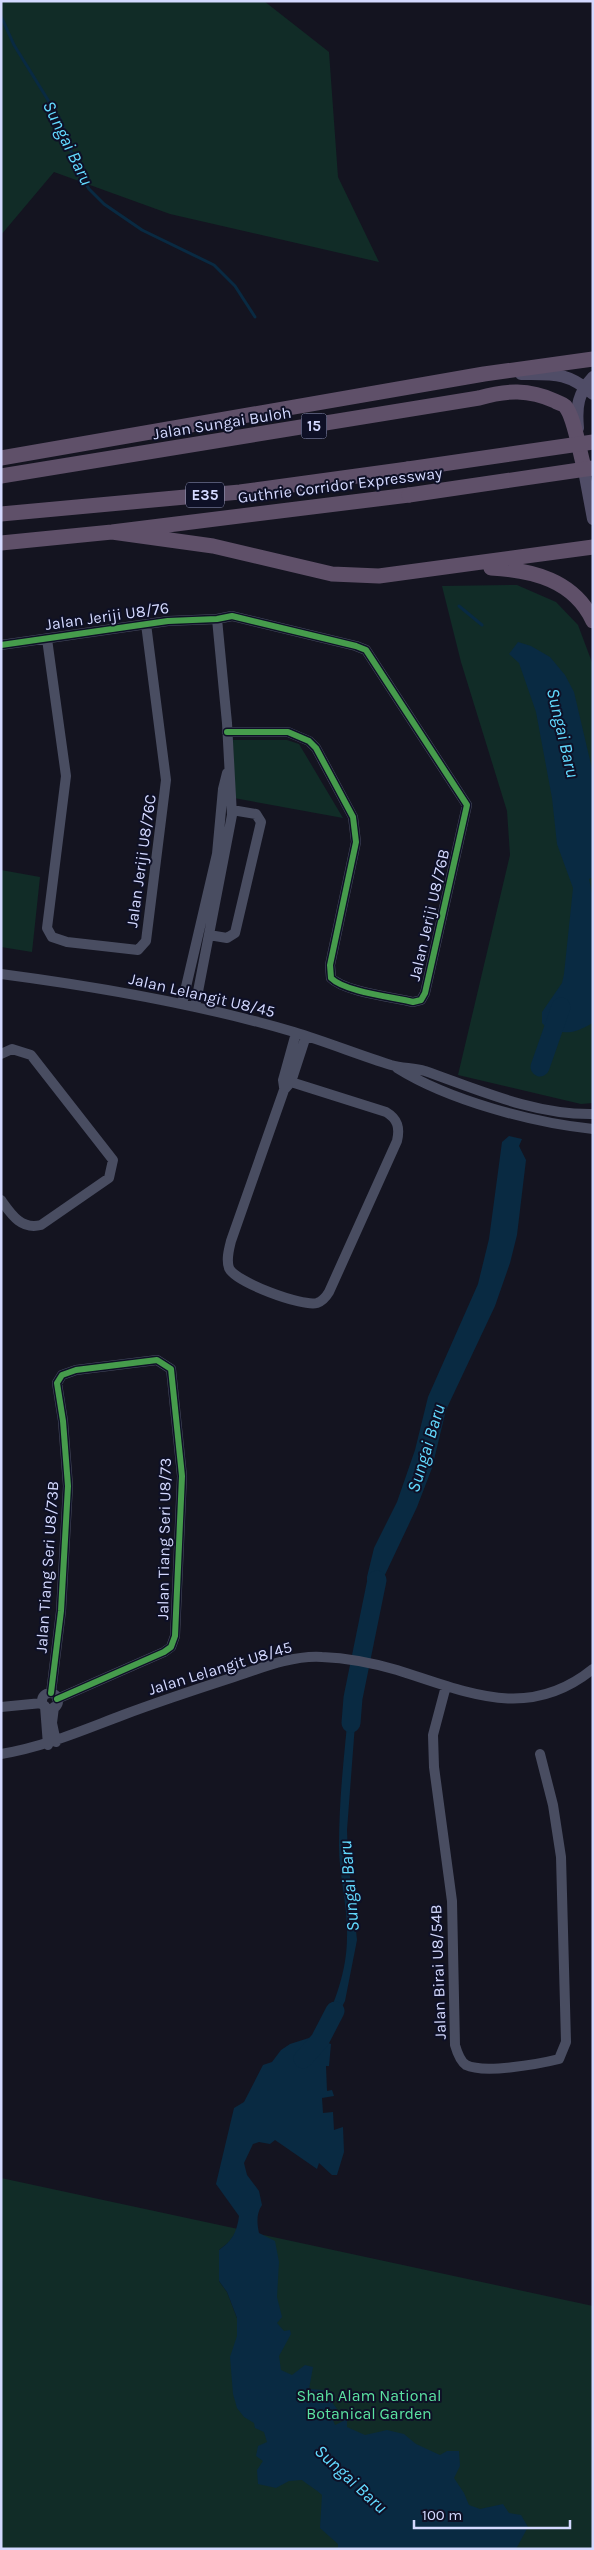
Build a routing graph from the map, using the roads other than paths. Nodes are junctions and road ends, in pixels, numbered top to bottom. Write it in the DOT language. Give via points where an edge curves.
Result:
graph roads {
  1 [pos="593,359"];
  2 [pos="484,374"];
  3 [pos="590,386"];
  4 [pos="593,442"];
  5 [pos="1,458"];
  6 [pos="588,465"];
  7 [pos="1,476"];
  8 [pos="1,514"];
  9 [pos="593,519"];
  10 [pos="112,532"];
  11 [pos="1,543"];
  12 [pos="593,547"];
  13 [pos="460,566"];
  14 [pos="217,620"];
  15 [pos="593,620"];
  16 [pos="146,624"];
  17 [pos="47,639"];
  18 [pos="1,645"];
  19 [pos="228,732"];
  20 [pos="228,770"];
  21 [pos="232,810"];
  22 [pos="209,935"];
  23 [pos="1,974"];
  24 [pos="182,1004"];
  25 [pos="195,1007"];
  26 [pos="296,1032"];
  27 [pos="306,1036"];
  28 [pos="1,1054"];
  29 [pos="392,1065"];
  30 [pos="286,1084"];
  31 [pos="593,1114"];
  32 [pos="593,1129"];
  33 [pos="1,1200"];
  34 [pos="57,1383"];
  35 [pos="593,1669"];
  36 [pos="446,1686"];
  37 [pos="50,1702"];
  38 [pos="1,1707"];
  39 [pos="52,1743"];
  40 [pos="1,1754"];
  41 [pos="540,1754"];
  1 -- 2 [label="highway, Jalan Sungai Buloh"];
  2 -- 3 [label="main road" via="559,375"];
  2 -- 5 [label="highway, Jalan Sungai Buloh / 15"];
  3 -- 6 [label="main road" via="578,399 577,408"];
  4 -- 8 [label="highway, Guthrie Corridor Expressway / E35, bridge" via="240,492"];
  6 -- 7 [label="highway, Jalan Sungai Buloh / 15" via="565,406 537,393 518,392"];
  6 -- 9 [label="main road"];
  6 -- 10 [label="highway, Guthrie Corridor Expressway / E35, bridge" via="409,495"];
  10 -- 11 [label="highway, Guthrie Corridor Expressway / E35"];
  10 -- 13 [label="highway" via="214,546 332,574 379,576"];
  12 -- 13 [label="highway"];
  13 -- 15 [label="highway" via="510,569 553,580 578,600"];
  14 -- 16 [label="street, Jalan Jeriji U8/76"];
  14 -- 19 [label="street"];
  14 -- 19 [label="street, Jalan Jeriji U8/76B" via="244,617 366,650 465,799 467,813 425,993 420,1000 413,1002 348,987 331,978 330,965 357,836 353,817 316,748 304,738 288,732"];
  16 -- 17 [label="street, Jalan Jeriji U8/76"];
  16 -- 17 [label="street, Jalan Jeriji U8/76C" via="166,780 146,941 138,950 67,942 52,937 46,928 66,776"];
  17 -- 18 [label="street, Jalan Jeriji U8/76"];
  19 -- 20 [label="street"];
  20 -- 21 [label="street"];
  20 -- 24 [label="street" via="223,789 218,854"];
  21 -- 22 [label="street"];
  21 -- 22 [label="street" via="256,814 261,822 235,933 228,938"];
  22 -- 25 [label="street"];
  23 -- 24 [label="street, Jalan Lelangit U8/45"];
  24 -- 25 [label="street, Jalan Lelangit U8/45"];
  25 -- 26 [label="street, Jalan Lelangit U8/45"];
  26 -- 27 [label="street, Jalan Lelangit U8/45"];
  26 -- 30 [label="street"];
  27 -- 29 [label="street, Jalan Lelangit U8/45"];
  27 -- 30 [label="street"];
  28 -- 33 [label="street" via="17,1050 31,1055 113,1160 109,1178 41,1225 20,1222"];
  29 -- 31 [label="street, Jalan Lelangit U8/45" via="422,1070 481,1092 550,1111"];
  29 -- 32 [label="street, Jalan Lelangit U8/45" via="419,1082 478,1103 535,1119"];
  30 -- 30 [label="street" via="231,1241 228,1263 235,1276 244,1282 295,1300 315,1303 323,1300 328,1292 397,1141 399,1129 394,1118 386,1112"];
  34 -- 37 [label="street, Jalan Tiang Seri U8/73B" via="68,1486 61,1611"];
  34 -- 37 [label="street, Jalan Tiang Seri U8/73" via="62,1375 76,1370 152,1359 166,1364 171,1369 182,1476 176,1622 171,1647"];
  35 -- 36 [label="street, Jalan Lelangit U8/45" via="567,1688 539,1698 499,1699"];
  36 -- 39 [label="street, Jalan Lelangit U8/45" via="359,1661 320,1657 292,1660 163,1700"];
  36 -- 41 [label="street, Jalan Birai U8/54B" via="433,1735 434,1767 452,1901 455,2045 466,2065 486,2068 534,2065 559,2059 566,2042 561,1857 553,1805"];
  37 -- 38 [label="street, Jalan Tiang Seri U8/73"];
  37 -- 39 [label="street, Jalan Tiang Seri U8/73B"];
  39 -- 40 [label="street, Jalan Lelangit U8/45"];
}
